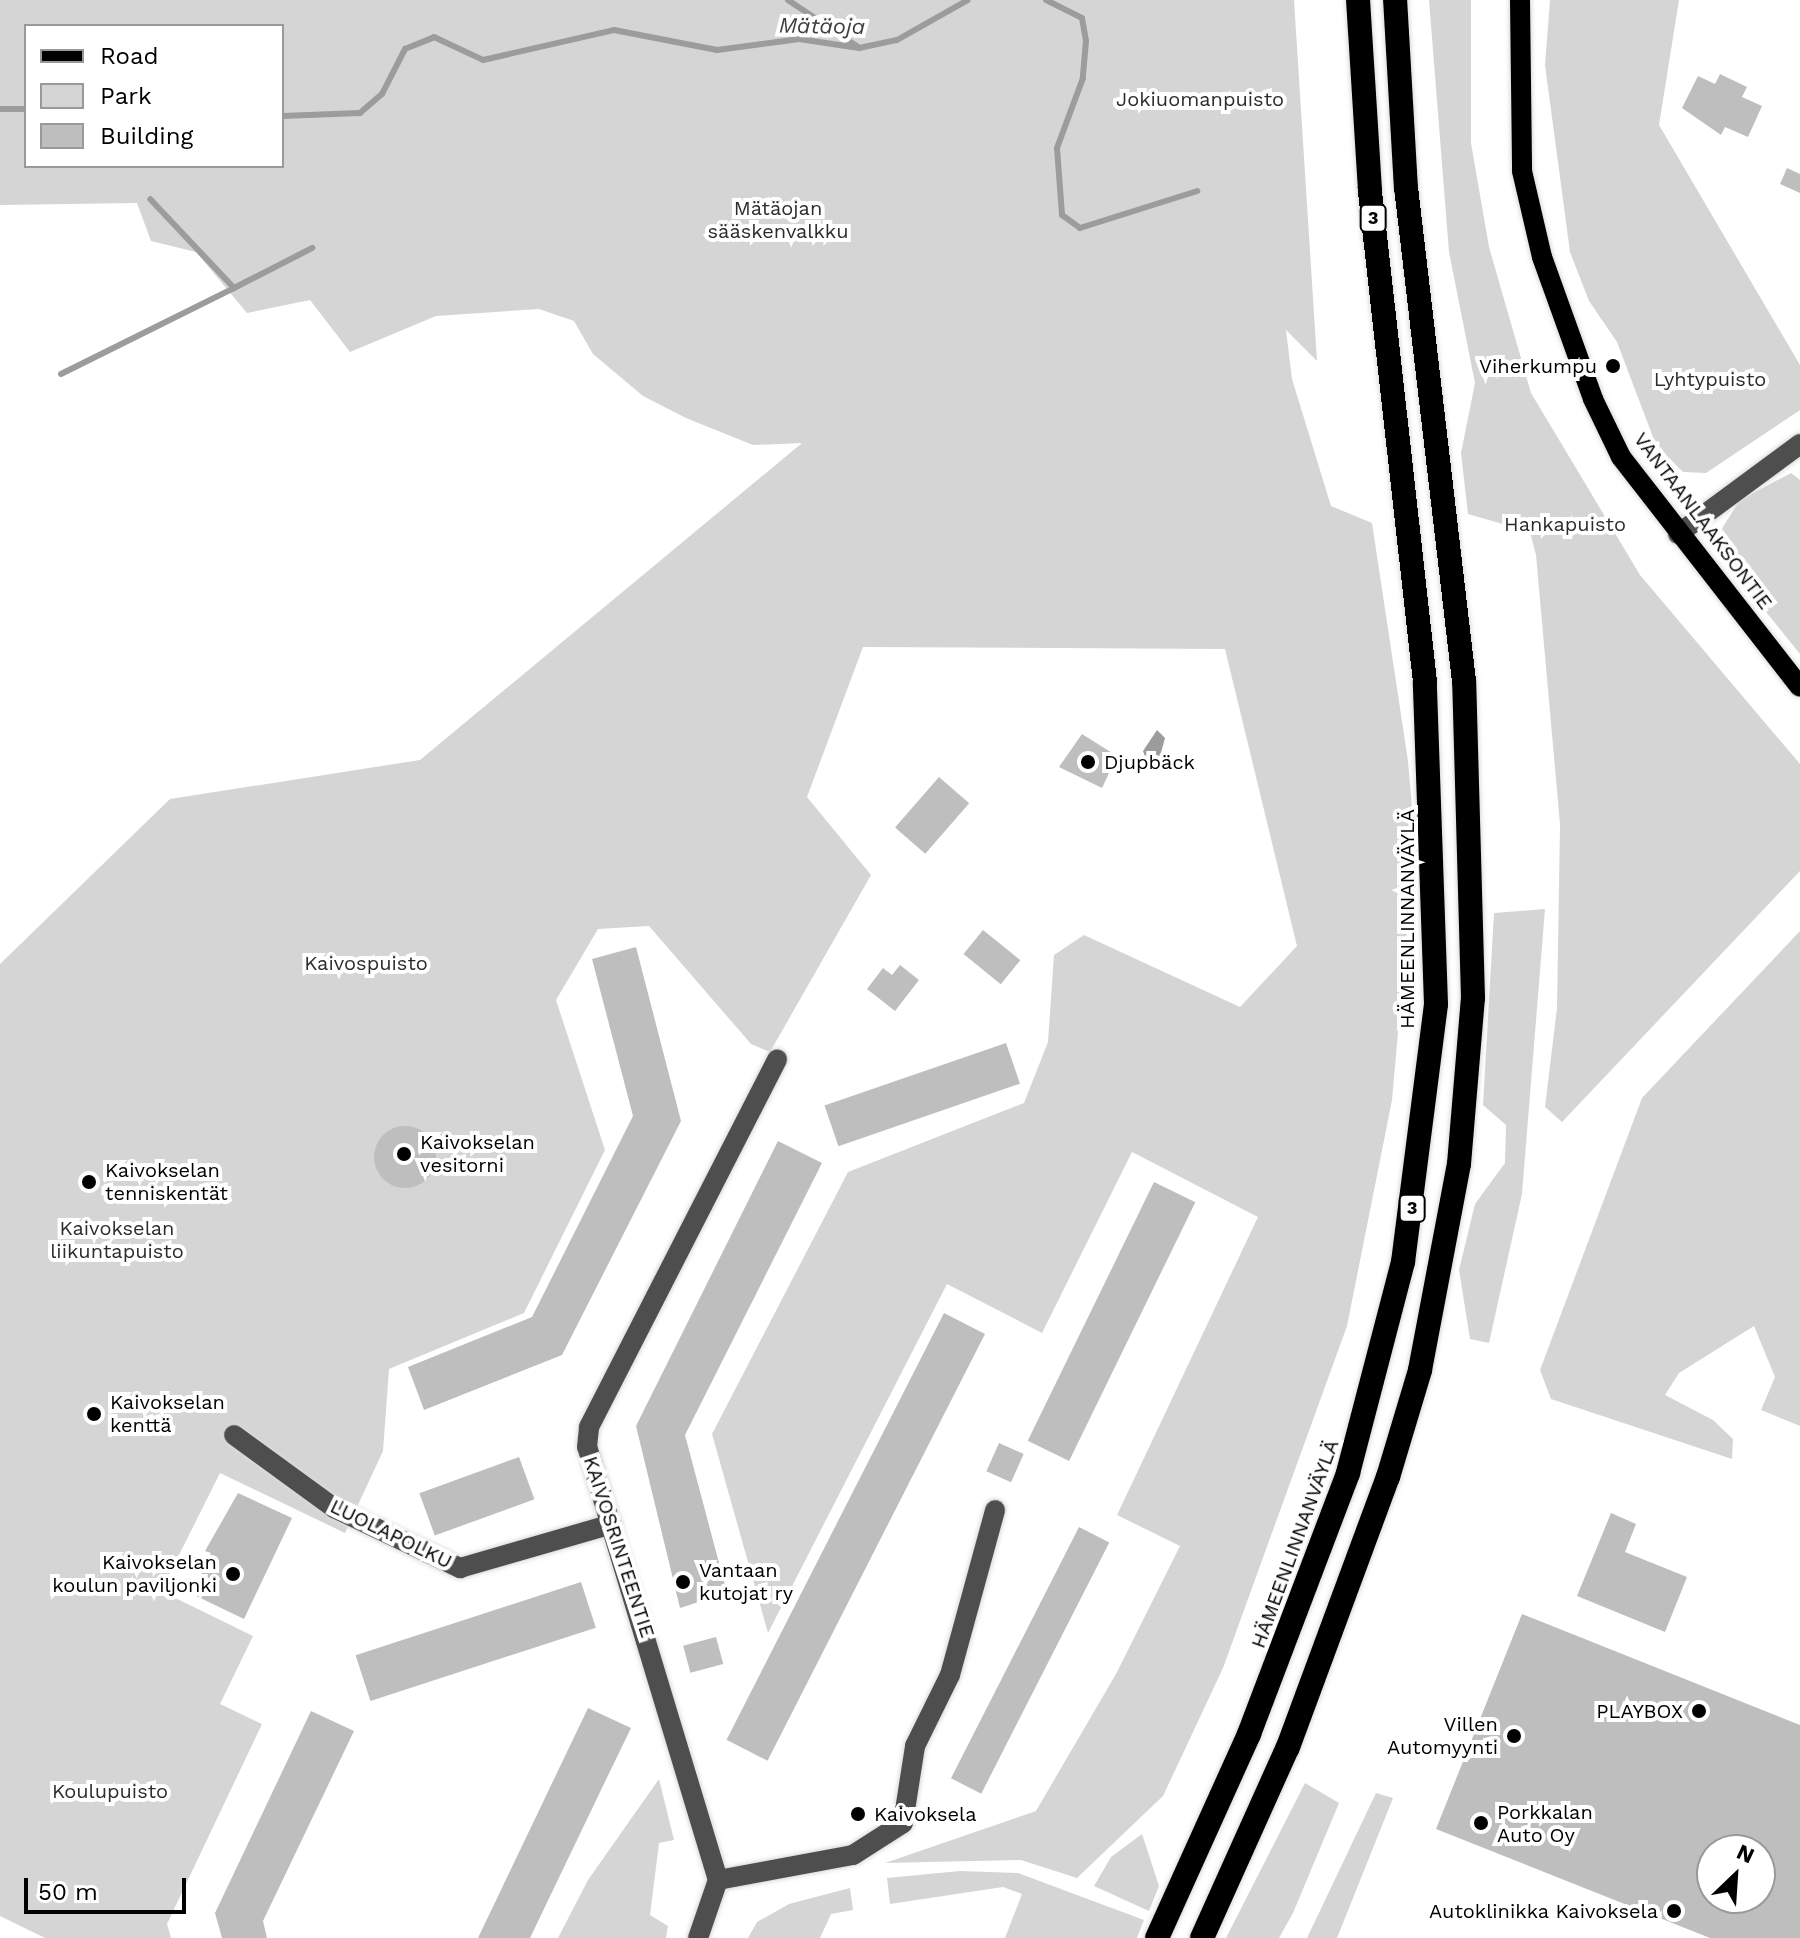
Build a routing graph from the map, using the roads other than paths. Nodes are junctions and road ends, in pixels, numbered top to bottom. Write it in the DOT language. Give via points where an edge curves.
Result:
graph roads {
  1 [pos="1358,0"];
  2 [pos="1395,0"];
  3 [pos="1520,0"];
  4 [pos="1800,444"];
  5 [pos="1678,534"];
  6 [pos="1800,687"];
  7 [pos="777,1059"];
  8 [pos="234,1435"];
  9 [pos="995,1510"];
  10 [pos="612,1524"];
  11 [pos="718,1880"];
  12 [pos="698,1938"];
  13 [pos="1157,1938"];
  14 [pos="1202,1938"];
  1 -- 13 [label="highway, HÄMEENLINNANVÄYLÄ / 3" via="1370,190 1425,682 1436,1004 1403,1262 1348,1473 1249,1734"];
  2 -- 14 [label="highway, 3" via="1406,189 1464,681 1473,983 1459,1164 1420,1370 1388,1477 1288,1747"];
  3 -- 5 [label="main road, VANTAANLAAKSONTIE" via="1522,171 1542,257 1621,457"];
  4 -- 5 [label="street"];
  5 -- 6 [label="main road, VANTAANLAAKSONTIE"];
  7 -- 10 [label="street, KAIVOSRINTEENTIE" via="589,1427 587,1447"];
  8 -- 10 [label="street, LUOLAPOLKU" via="334,1508 460,1568"];
  9 -- 11 [label="street" via="950,1675 915,1746 903,1823 853,1855"];
  10 -- 11 [label="street, KAIVOSRINTEENTIE"];
  11 -- 12 [label="street"];
}
